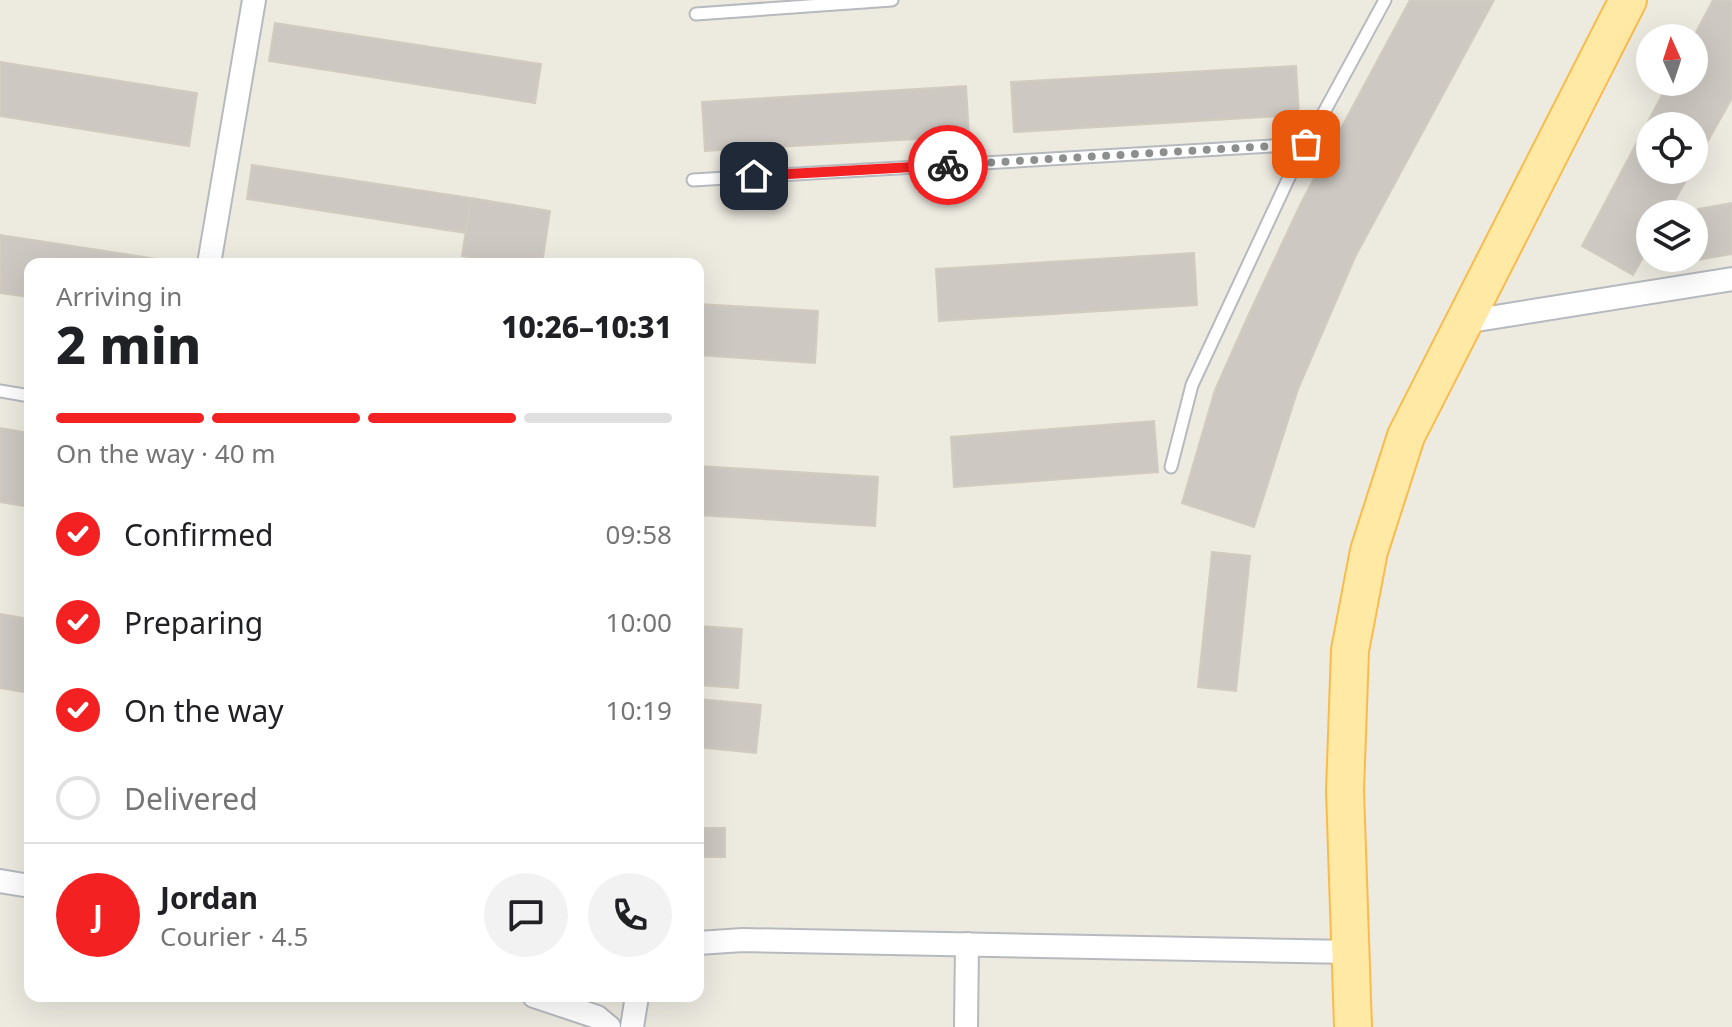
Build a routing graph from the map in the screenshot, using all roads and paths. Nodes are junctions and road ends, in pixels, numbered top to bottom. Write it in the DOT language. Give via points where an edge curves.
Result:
graph roads {
  1 [pos="254,0"];
  2 [pos="892,0"];
  3 [pos="1385,0"];
  4 [pos="1628,0"];
  5 [pos="696,14"];
  6 [pos="1306,144"];
  7 [pos="693,180"];
  8 [pos="210,258"];
  9 [pos="1732,279"];
  10 [pos="1464,322"];
  11 [pos="0,391"];
  12 [pos="24,395"];
  13 [pos="1171,467"];
  14 [pos="0,881"];
  15 [pos="24,885"];
  16 [pos="704,943"];
  17 [pos="967,944"];
  18 [pos="1351,952"];
  19 [pos="552,1002"];
  20 [pos="636,1002"];
  21 [pos="609,1027"];
  22 [pos="632,1027"];
  23 [pos="966,1027"];
  24 [pos="1353,1027"];
  1 -- 8 [label="street"];
  2 -- 5 [label="lane"];
  3 -- 6 [label="lane"];
  4 -- 10 [label="main road"];
  6 -- 7 [label="lane"];
  6 -- 13 [label="lane" via="1192,385"];
  9 -- 10 [label="street"];
  10 -- 18 [label="main road" via="1406,436 1369,551 1350,650 1345,791"];
  11 -- 12 [label="lane"];
  14 -- 15 [label="street"];
  16 -- 17 [label="street"];
  17 -- 18 [label="street"];
  17 -- 23 [label="street"];
  18 -- 24 [label="main road"];
  19 -- 21 [label="street" via="597,1017"];
  20 -- 22 [label="street"];
}
